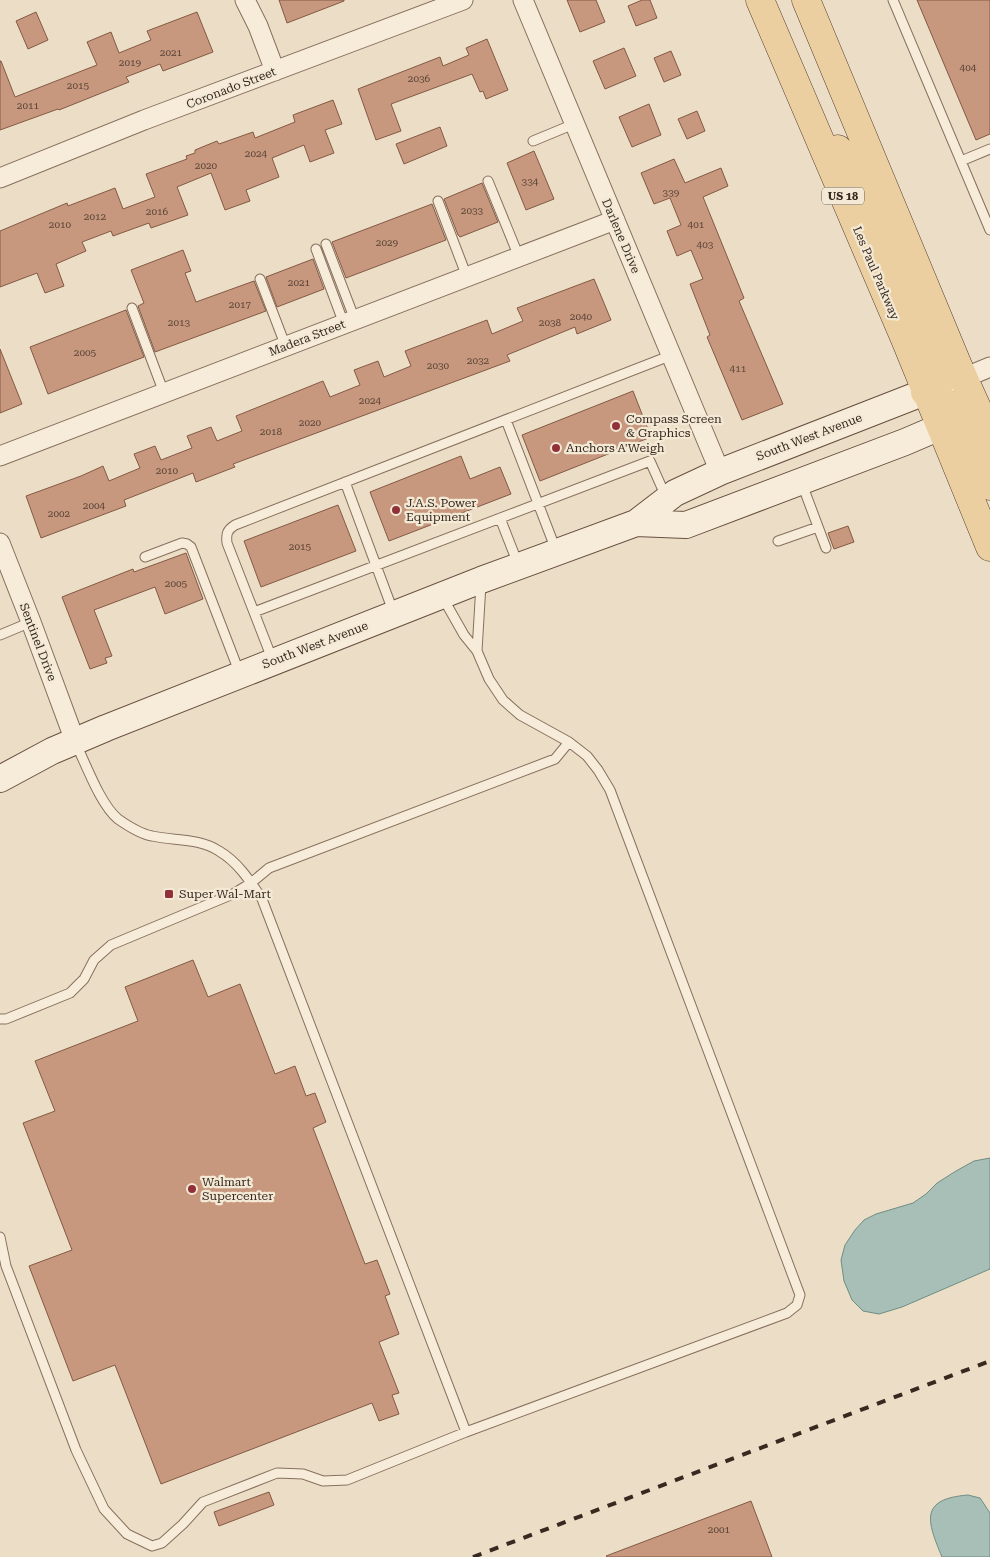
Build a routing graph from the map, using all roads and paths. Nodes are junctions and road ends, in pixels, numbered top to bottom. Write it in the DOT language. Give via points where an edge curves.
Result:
graph roads {
  1 [pos="245,0"];
  2 [pos="463,0"];
  3 [pos="523,0"];
  4 [pos="760,0"];
  5 [pos="806,0"];
  6 [pos="893,0"];
  7 [pos="788,66"];
  8 [pos="276,71"];
  9 [pos="574,124"];
  10 [pos="533,141"];
  11 [pos="990,149"];
  12 [pos="961,161"];
  13 [pos="0,178"];
  14 [pos="488,181"];
  15 [pos="438,200"];
  16 [pos="614,220"];
  17 [pos="990,230"];
  18 [pos="326,244"];
  19 [pos="316,249"];
  20 [pos="519,257"];
  21 [pos="467,278"];
  22 [pos="260,279"];
  23 [pos="132,308"];
  24 [pos="349,322"];
  25 [pos="286,347"];
  26 [pos="672,356"];
  27 [pos="990,367"];
  28 [pos="957,381"];
  29 [pos="164,392"];
  30 [pos="926,392"];
  31 [pos="966,413"];
  32 [pos="506,420"];
  33 [pos="990,436"];
  34 [pos="0,456"];
  35 [pos="720,472"];
  36 [pos="801,481"];
  37 [pos="344,482"];
  38 [pos="990,486"];
  39 [pos="667,499"];
  40 [pos="538,504"];
  41 [pos="500,518"];
  42 [pos="636,523"];
  43 [pos="818,527"];
  44 [pos="778,541"];
  45 [pos="0,544"];
  46 [pos="990,547"];
  47 [pos="826,548"];
  48 [pos="557,552"];
  49 [pos="145,557"];
  50 [pos="376,566"];
  51 [pos="519,566"];
  52 [pos="481,580"];
  53 [pos="441,596"];
  54 [pos="254,612"];
  55 [pos="394,614"];
  56 [pos="31,622"];
  57 [pos="0,635"];
  58 [pos="478,651"];
  59 [pos="273,661"];
  60 [pos="240,674"];
  61 [pos="75,741"];
  62 [pos="569,742"];
  63 [pos="0,779"];
  64 [pos="251,882"];
  65 [pos="0,1019"];
  66 [pos="0,1237"];
  67 [pos="466,1432"];
  1 -- 8 [label="street"];
  2 -- 8 [label="street, Coronado Street"];
  3 -- 9 [label="street, Darlene Drive"];
  4 -- 7 [label="main road, Les Paul Parkway / US 18"];
  5 -- 28 [label="main road, US 18"];
  6 -- 12 [label="lane"];
  7 -- 28 [label="main road" via="862,188 928,343"];
  7 -- 30 [label="main road, Les Paul Parkway / US 18"];
  8 -- 13 [label="street, Coronado Street"];
  9 -- 10 [label="lane"];
  9 -- 16 [label="street, Darlene Drive"];
  11 -- 12 [label="lane"];
  12 -- 17 [label="lane"];
  14 -- 20 [label="lane"];
  15 -- 21 [label="lane"];
  16 -- 20 [label="street, Madera Street"];
  16 -- 26 [label="street, Darlene Drive"];
  18 -- 24 [label="lane"];
  19 -- 24 [label="lane"];
  20 -- 21 [label="street, Madera Street"];
  21 -- 24 [label="street, Madera Street"];
  22 -- 25 [label="lane"];
  23 -- 29 [label="lane"];
  24 -- 25 [label="street, Madera Street"];
  25 -- 29 [label="street, Madera Street"];
  26 -- 32 [label="lane"];
  26 -- 35 [label="street, Darlene Drive"];
  27 -- 28 [label="street, South West Avenue"];
  28 -- 30 [label="street, South West Avenue"];
  28 -- 31 [label="main road"];
  29 -- 34 [label="street, Madera Street"];
  30 -- 31 [label="main road, Les Paul Parkway / US 18"];
  30 -- 35 [label="street, South West Avenue"];
  31 -- 33 [label="main road, Les Paul Parkway / US 18"];
  31 -- 36 [label="street, South West Avenue"];
  31 -- 38 [label="main road" via="968,432"];
  31 -- 46 [label="main road, Les Paul Parkway / US 18"];
  32 -- 37 [label="lane"];
  32 -- 40 [label="lane"];
  35 -- 39 [label="street, South West Avenue"];
  36 -- 42 [label="street, South West Avenue" via="686,525"];
  36 -- 43 [label="lane"];
  37 -- 50 [label="lane"];
  37 -- 54 [label="lane" via="229,529 227,543"];
  39 -- 40 [label="lane" via="650,461"];
  39 -- 42 [label="street, South West Avenue"];
  40 -- 41 [label="lane"];
  40 -- 48 [label="lane"];
  41 -- 50 [label="lane"];
  41 -- 51 [label="lane"];
  42 -- 48 [label="street, South West Avenue"];
  43 -- 44 [label="lane"];
  43 -- 47 [label="lane"];
  45 -- 56 [label="street, Sentinel Drive"];
  48 -- 51 [label="street, South West Avenue"];
  49 -- 60 [label="lane" via="176,544 190,547 216,622"];
  50 -- 54 [label="lane"];
  50 -- 55 [label="lane"];
  51 -- 52 [label="street, South West Avenue"];
  52 -- 53 [label="street, South West Avenue"];
  52 -- 58 [label="lane"];
  53 -- 55 [label="street, South West Avenue"];
  53 -- 58 [label="lane" via="464,635"];
  54 -- 59 [label="lane"];
  55 -- 59 [label="street, South West Avenue"];
  56 -- 57 [label="lane"];
  56 -- 61 [label="street, Sentinel Drive"];
  58 -- 62 [label="lane" via="502,700 534,724"];
  59 -- 60 [label="street, South West Avenue"];
  60 -- 61 [label="street, South West Avenue"];
  61 -- 63 [label="street, South West Avenue"];
  61 -- 64 [label="lane" via="105,802 117,818 151,836 200,842 219,850"];
  62 -- 64 [label="lane" via="555,759 269,868"];
  62 -- 67 [label="lane" via="587,756 610,790 800,1295 798,1305 787,1313"];
  64 -- 65 [label="lane" via="233,894 111,945 94,960 84,979 70,994"];
  64 -- 67 [label="lane" via="270,918"];
  66 -- 67 [label="lane" via="6,1266 76,1450 104,1509 128,1534 152,1546 162,1543 204,1502 277,1473 303,1474 323,1481 347,1480"];
}
